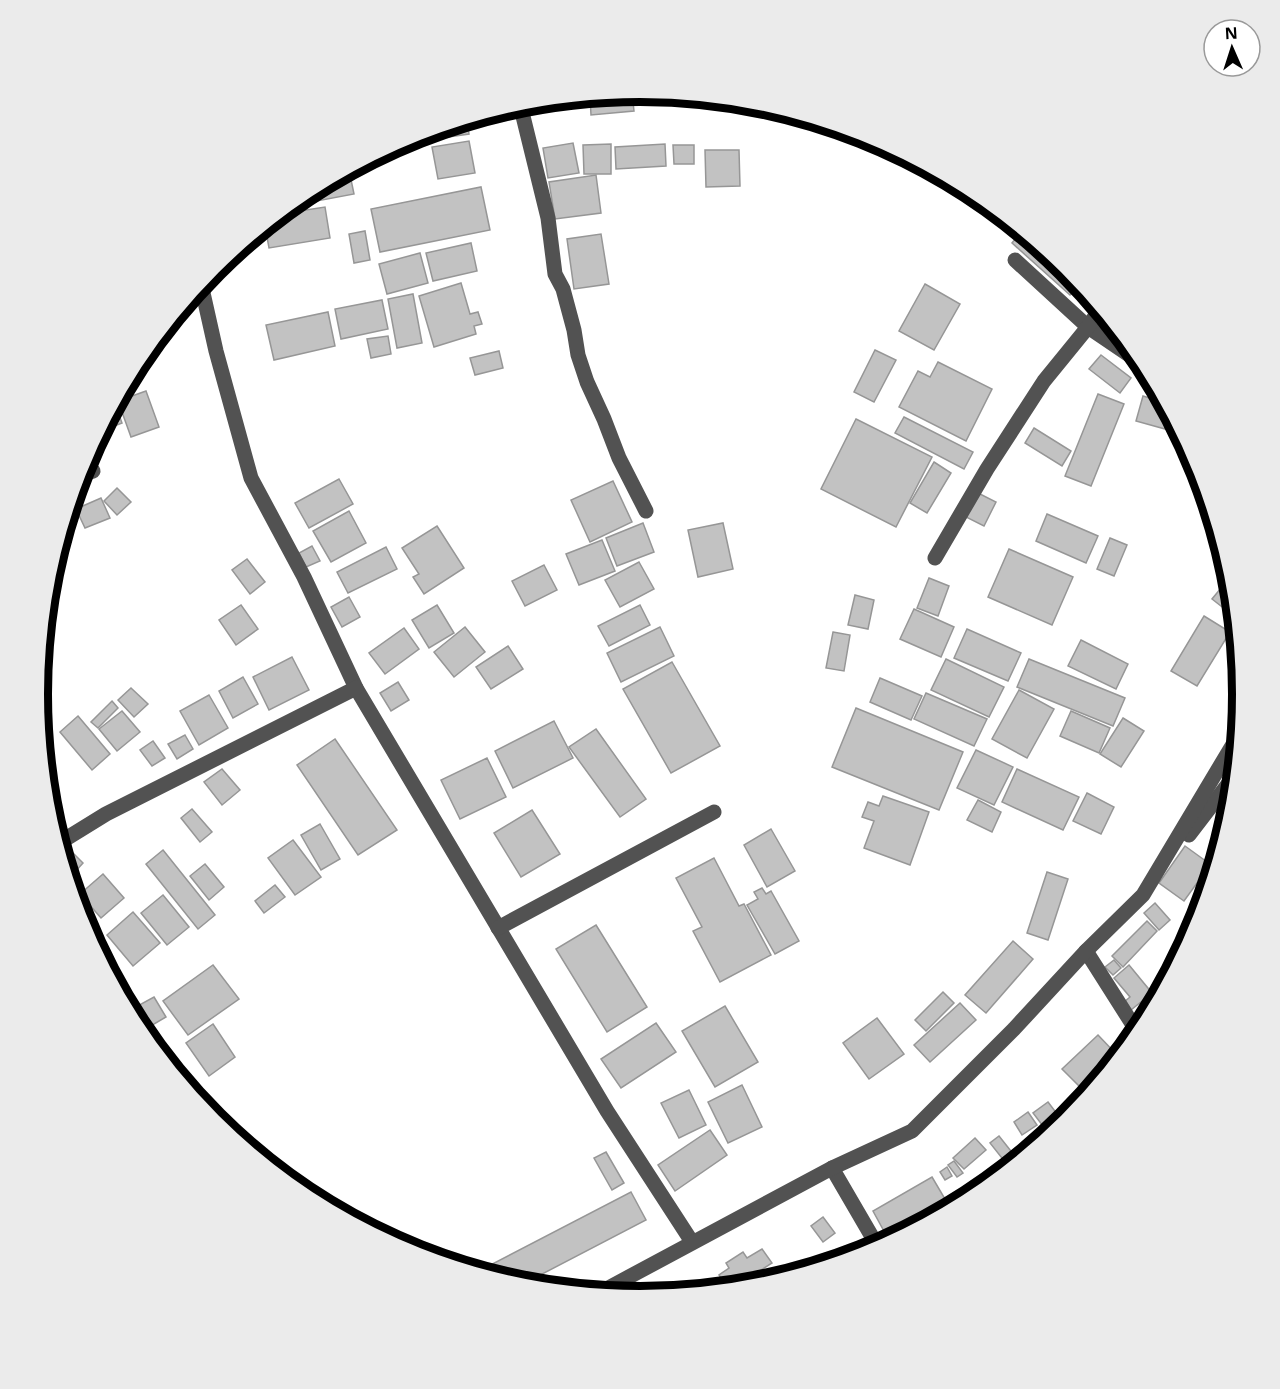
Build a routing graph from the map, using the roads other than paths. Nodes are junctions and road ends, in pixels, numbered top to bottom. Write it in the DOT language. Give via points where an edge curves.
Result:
graph roads {
  1 [pos="522,115"];
  2 [pos="1015,260"];
  3 [pos="203,295"];
  4 [pos="1095,316"];
  5 [pos="1088,327"];
  6 [pos="1120,349"];
  7 [pos="646,511"];
  8 [pos="935,558"];
  9 [pos="356,688"];
  10 [pos="1229,751"];
  11 [pos="1224,789"];
  12 [pos="714,812"];
  13 [pos="66,839"];
  14 [pos="1143,895"];
  15 [pos="498,928"];
  16 [pos="1086,951"];
  17 [pos="1132,1023"];
  18 [pos="832,1168"];
  19 [pos="873,1238"];
  20 [pos="692,1242"];
  21 [pos="613,1285"];
  1 -- 7 [label="street" via="548,218 555,274 563,289 578,355"];
  2 -- 5 [label="street"];
  3 -- 9 [label="street" via="251,478 304,577"];
  4 -- 5 [label="street"];
  5 -- 6 [label="street"];
  5 -- 8 [label="street" via="1044,381"];
  9 -- 13 [label="street" via="106,814"];
  9 -- 15 [label="street"];
  10 -- 14 [label="street"];
  11 -- 14 [label="street"];
  12 -- 15 [label="street"];
  14 -- 16 [label="street"];
  15 -- 20 [label="street" via="607,1111"];
  16 -- 17 [label="street"];
  16 -- 18 [label="street" via="912,1131"];
  18 -- 19 [label="street"];
  18 -- 20 [label="street"];
  20 -- 21 [label="street"];
}
